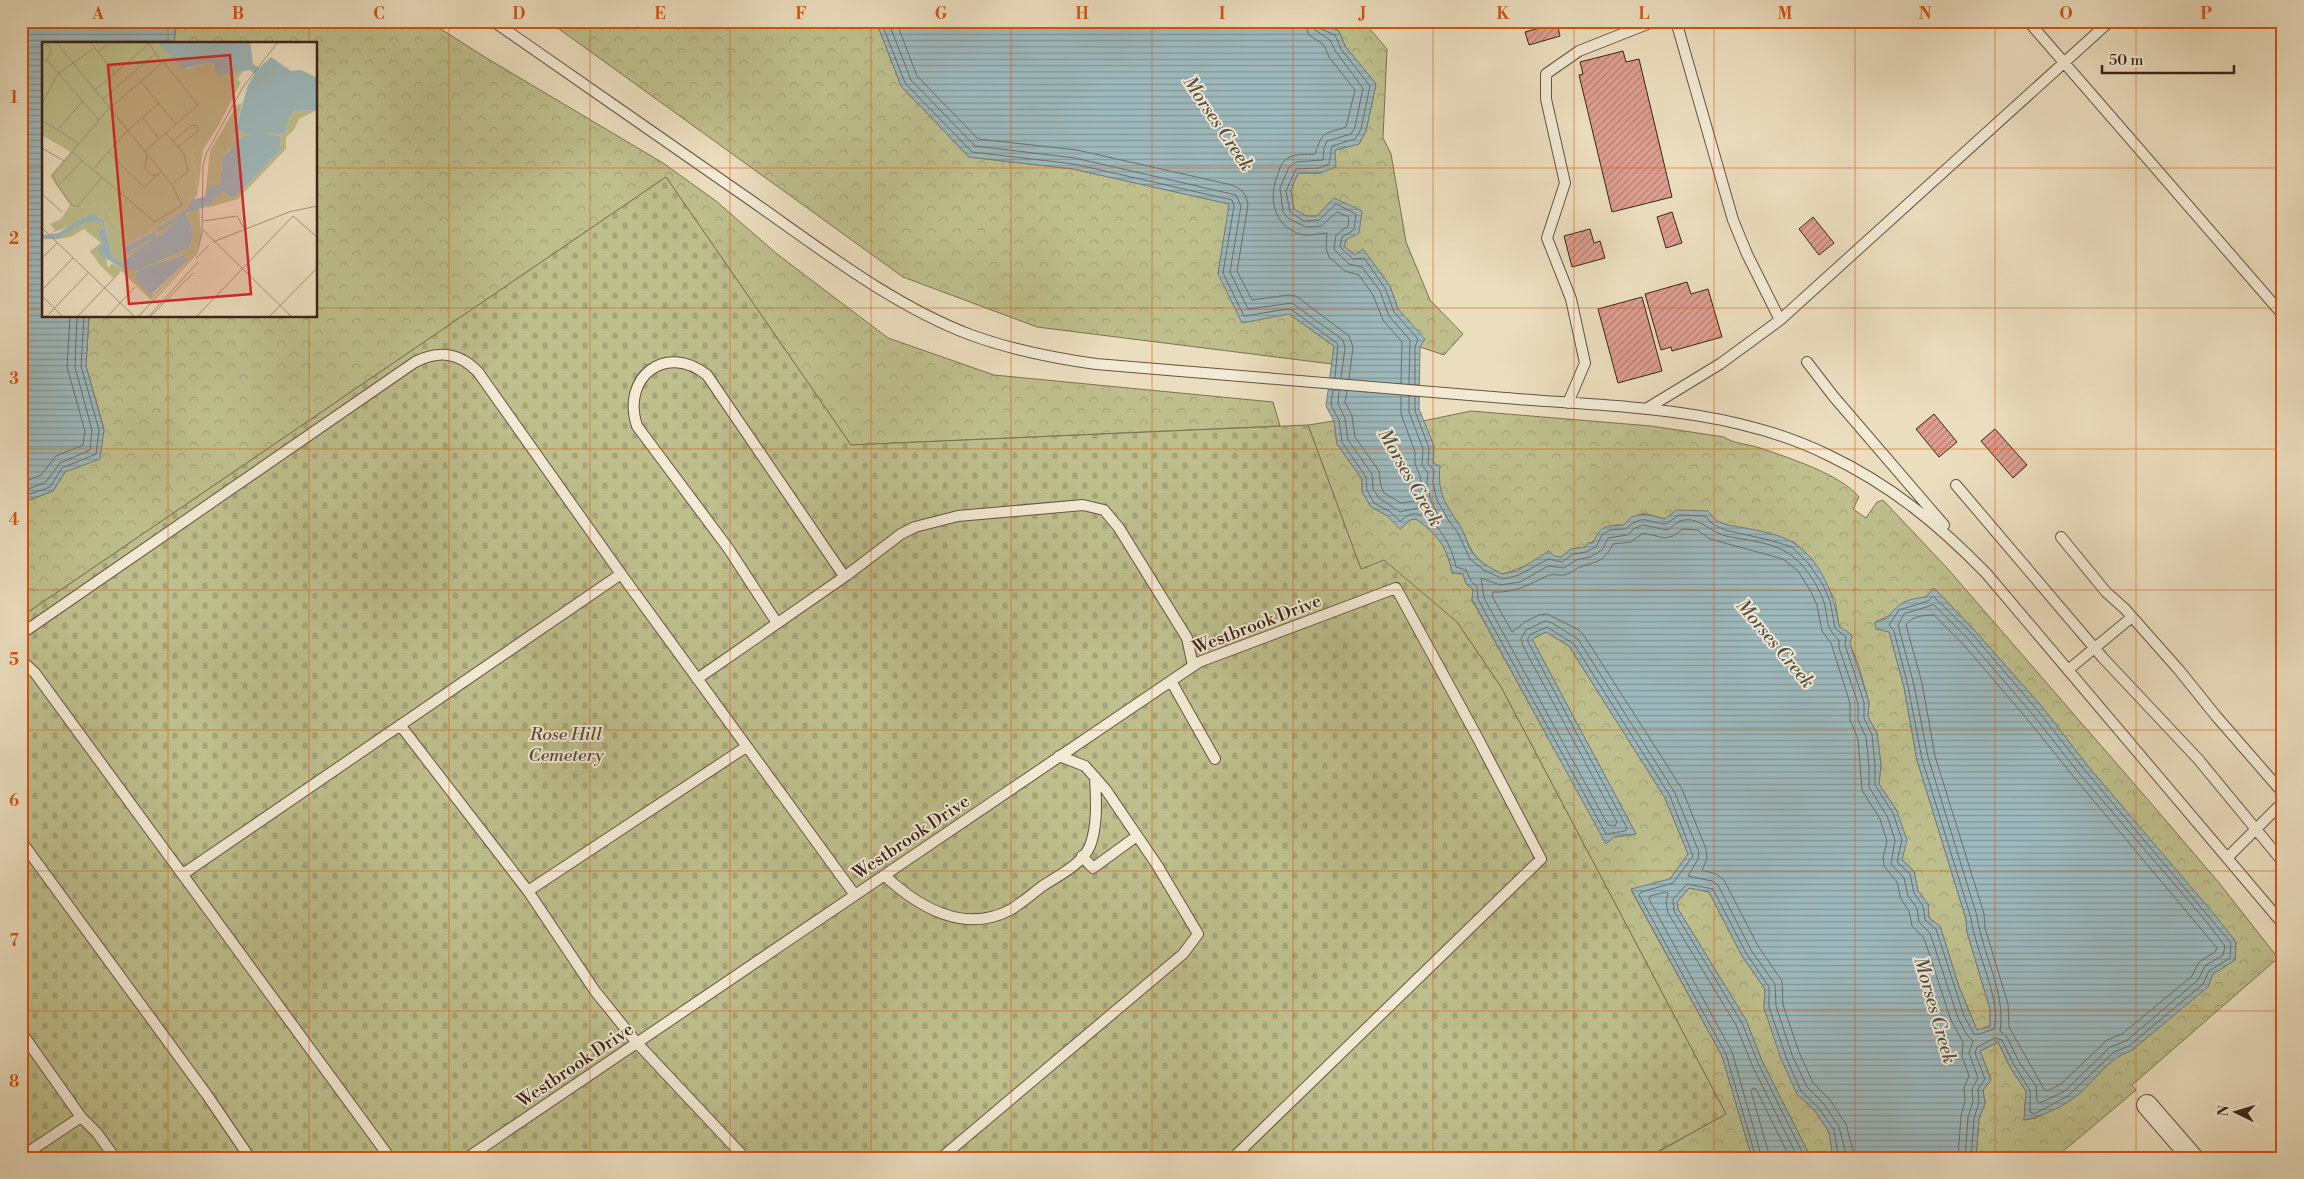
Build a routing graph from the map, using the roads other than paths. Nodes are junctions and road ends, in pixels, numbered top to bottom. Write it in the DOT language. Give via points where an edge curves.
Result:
graph roads {
  1 [pos="494,21"];
  2 [pos="1655,21"];
  3 [pos="1676,21"];
  4 [pos="2028,21"];
  5 [pos="2110,21"];
  6 [pos="2064,62"];
  7 [pos="2283,316"];
  8 [pos="1780,320"];
  9 [pos="1807,362"];
  10 [pos="1568,403"];
  11 [pos="1646,409"];
  12 [pos="1956,485"];
  13 [pos="2061,537"];
  14 [pos="1986,573"];
  15 [pos="621,574"];
  16 [pos="844,576"];
  17 [pos="2132,617"];
  18 [pos="777,622"];
  19 [pos="21,634"];
  20 [pos="2094,647"];
  21 [pos="21,660"];
  22 [pos="1193,666"];
  23 [pos="2068,670"];
  24 [pos="697,679"];
  25 [pos="1171,681"];
  26 [pos="400,724"];
  27 [pos="746,747"];
  28 [pos="1059,756"];
  29 [pos="1214,759"];
  30 [pos="1095,777"];
  31 [pos="2283,793"];
  32 [pos="2283,802"];
  33 [pos="2255,829"];
  34 [pos="1137,836"];
  35 [pos="21,841"];
  36 [pos="1082,856"];
  37 [pos="2227,858"];
  38 [pos="2283,862"];
  39 [pos="183,874"];
  40 [pos="884,875"];
  41 [pos="528,891"];
  42 [pos="855,895"];
  43 [pos="2283,924"];
  44 [pos="21,1032"];
  45 [pos="637,1042"];
  46 [pos="2147,1105"];
  47 [pos="81,1117"];
  48 [pos="21,1157"];
  49 [pos="115,1158"];
  50 [pos="250,1158"];
  51 [pos="390,1158"];
  52 [pos="467,1158"];
  53 [pos="744,1158"];
  54 [pos="941,1158"];
  55 [pos="1233,1158"];
  56 [pos="2193,1158"];
  1 -- 10 [label="lane" via="853,271 928,315 970,335 1053,358"];
  2 -- 10 [label="lane" via="1579,51 1546,74 1546,99 1565,183 1547,238 1571,299 1585,363"];
  3 -- 8 [label="lane" via="1733,220 1746,254"];
  4 -- 6 [label="lane"];
  5 -- 6 [label="lane"];
  6 -- 7 [label="lane"];
  6 -- 8 [label="lane"];
  8 -- 11 [label="lane" via="1720,364"];
  9 -- 14 [label="lane"];
  10 -- 11 [label="lane"];
  11 -- 14 [label="lane" via="1740,425 1828,455 1915,507"];
  12 -- 20 [label="lane"];
  13 -- 17 [label="lane" via="2106,592"];
  14 -- 23 [label="lane"];
  15 -- 19 [label="lane" via="478,372 461,358 439,353 415,362"];
  15 -- 24 [label="lane"];
  15 -- 26 [label="lane"];
  16 -- 18 [label="lane"];
  16 -- 18 [label="lane" via="707,375 682,362 668,362 654,368 641,380 634,395 632,413 637,426 728,548"];
  16 -- 22 [label="lane" via="901,534 944,518 1094,507 1104,510 1119,528 1188,638"];
  17 -- 20 [label="lane"];
  17 -- 31 [label="lane"];
  18 -- 24 [label="lane"];
  20 -- 23 [label="lane"];
  20 -- 33 [label="lane" via="2198,759"];
  21 -- 39 [label="lane" via="35,673"];
  22 -- 25 [label="lane, Westbrook Drive"];
  22 -- 55 [label="lane, Westbrook Drive" via="1396,588 1540,859"];
  23 -- 37 [label="lane"];
  24 -- 27 [label="lane"];
  25 -- 28 [label="lane, Westbrook Drive"];
  25 -- 29 [label="lane"];
  26 -- 39 [label="lane"];
  26 -- 41 [label="lane"];
  27 -- 41 [label="lane"];
  27 -- 42 [label="lane"];
  28 -- 30 [label="lane" via="1085,766"];
  28 -- 40 [label="lane, Westbrook Drive"];
  30 -- 34 [label="lane"];
  30 -- 36 [label="lane" via="1096,810 1090,846"];
  32 -- 33 [label="lane"];
  33 -- 37 [label="lane"];
  33 -- 38 [label="lane"];
  34 -- 36 [label="lane" via="1093,868"];
  34 -- 54 [label="lane" via="1198,934 1183,954"];
  35 -- 50 [label="lane"];
  36 -- 40 [label="lane" via="1076,865 1011,910 987,918 956,919 925,907"];
  37 -- 43 [label="lane"];
  39 -- 51 [label="lane"];
  40 -- 42 [label="lane, Westbrook Drive"];
  41 -- 45 [label="lane" via="595,991"];
  42 -- 45 [label="lane, Westbrook Drive"];
  44 -- 47 [label="lane"];
  45 -- 52 [label="lane, Westbrook Drive"];
  45 -- 53 [label="lane"];
  46 -- 56 [label="street"];
  47 -- 48 [label="lane"];
  47 -- 49 [label="lane"];
}
